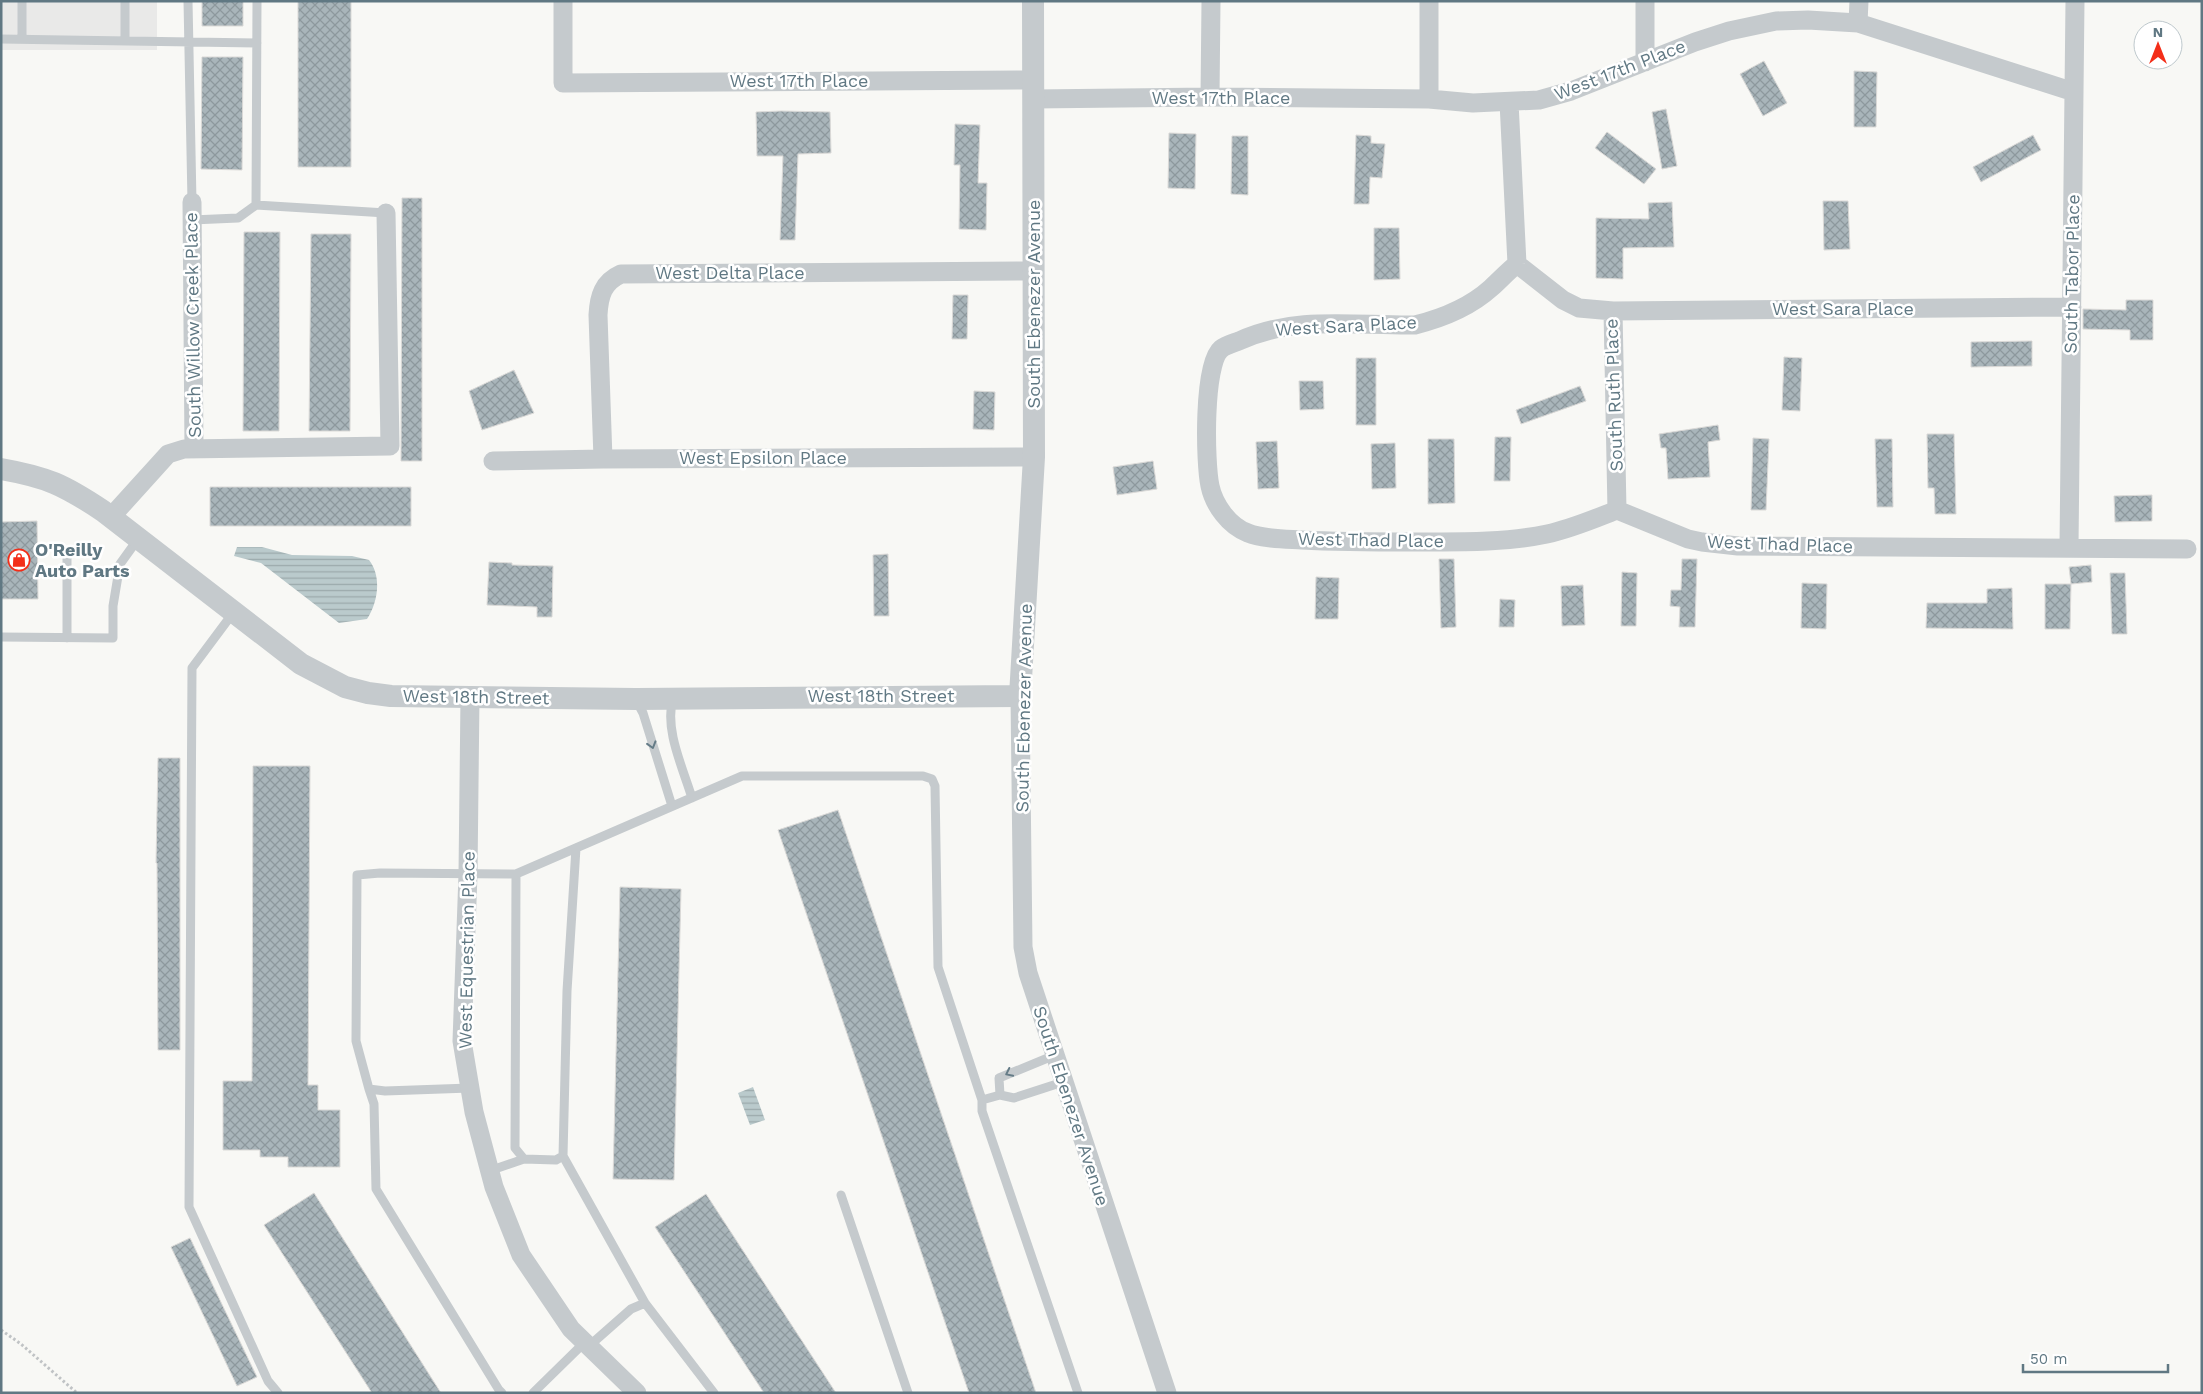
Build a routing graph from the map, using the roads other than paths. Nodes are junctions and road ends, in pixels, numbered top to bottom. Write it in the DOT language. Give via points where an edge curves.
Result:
graph roads {
  1 [pos="22,1"];
  2 [pos="125,1"];
  3 [pos="188,1"];
  4 [pos="257,1"];
  5 [pos="563,1"];
  6 [pos="1033,1"];
  7 [pos="1211,1"];
  8 [pos="1429,1"];
  9 [pos="1645,1"];
  10 [pos="1859,1"];
  11 [pos="2075,1"];
  12 [pos="1858,23"];
  13 [pos="1,39"];
  14 [pos="22,39"];
  15 [pos="125,41"];
  16 [pos="188,42"];
  17 [pos="257,43"];
  18 [pos="1645,62"];
  19 [pos="1034,89"];
  20 [pos="2074,92"];
  21 [pos="1210,97"];
  22 [pos="1429,99"];
  23 [pos="1509,102"];
  24 [pos="256,205"];
  25 [pos="192,211"];
  26 [pos="386,213"];
  27 [pos="1517,264"];
  28 [pos="1033,271"];
  29 [pos="2072,307"];
  30 [pos="1613,311"];
  31 [pos="194,449"];
  32 [pos="1034,457"];
  33 [pos="603,458"];
  34 [pos="493,461"];
  35 [pos="1,470"];
  36 [pos="1617,510"];
  37 [pos="111,518"];
  38 [pos="1236,526"];
  39 [pos="138,538"];
  40 [pos="2069,546"];
  41 [pos="2187,549"];
  42 [pos="67,557"];
  43 [pos="234,613"];
  44 [pos="1,637"];
  45 [pos="67,638"];
  46 [pos="470,696"];
  47 [pos="1020,696"];
  48 [pos="673,697"];
  49 [pos="636,699"];
  50 [pos="692,798"];
  51 [pos="672,806"];
  52 [pos="576,848"];
  53 [pos="468,874"];
  54 [pos="516,874"];
  55 [pos="1054,1054"];
  56 [pos="1064,1082"];
  57 [pos="470,1088"];
  58 [pos="369,1089"];
  59 [pos="1000,1094"];
  60 [pos="982,1100"];
  61 [pos="563,1156"];
  62 [pos="524,1159"];
  63 [pos="489,1171"];
  64 [pos="841,1195"];
  65 [pos="645,1303"];
  66 [pos="587,1344"];
  67 [pos="278,1393"];
  68 [pos="502,1393"];
  69 [pos="533,1393"];
  70 [pos="637,1393"];
  71 [pos="714,1393"];
  72 [pos="908,1393"];
  73 [pos="1078,1393"];
  74 [pos="1167,1393"];
  1 -- 14 [label="lane"];
  2 -- 15 [label="lane"];
  3 -- 16 [label="lane"];
  4 -- 17 [label="lane"];
  5 -- 19 [label="street, West 17th Place" via="564,83"];
  6 -- 19 [label="street, South Ebenezer Avenue"];
  7 -- 21 [label="street"];
  8 -- 22 [label="street"];
  9 -- 18 [label="street"];
  10 -- 12 [label="street"];
  11 -- 20 [label="street, South Tabor Place"];
  12 -- 18 [label="street, West 17th Place" via="1776,21 1729,31"];
  12 -- 20 [label="street, West 17th Place"];
  13 -- 14 [label="lane"];
  14 -- 15 [label="lane"];
  15 -- 16 [label="lane"];
  16 -- 17 [label="lane"];
  16 -- 25 [label="lane"];
  17 -- 24 [label="lane"];
  18 -- 23 [label="street, West 17th Place" via="1571,91 1539,100"];
  19 -- 21 [label="street, West 17th Place"];
  19 -- 28 [label="street, South Ebenezer Avenue"];
  20 -- 29 [label="street, South Tabor Place"];
  21 -- 22 [label="street, West 17th Place"];
  22 -- 23 [label="street, West 17th Place"];
  23 -- 27 [label="street"];
  24 -- 25 [label="lane" via="238,218"];
  24 -- 26 [label="lane"];
  25 -- 31 [label="street, South Willow Creek Place"];
  26 -- 31 [label="street" via="390,446"];
  27 -- 30 [label="street, South Ruth Place" via="1563,300 1579,308"];
  27 -- 38 [label="street, West Sara Place" via="1491,288 1463,307 1433,321 1416,325 1286,326 1252,335 1221,349 1210,374 1207,448 1210,487 1224,516"];
  28 -- 32 [label="street, South Ebenezer Avenue"];
  28 -- 33 [label="street, West Delta Place" via="621,274 611,278 599,295 598,314"];
  29 -- 30 [label="street, West Sara Place"];
  29 -- 40 [label="street, South Tabor Place"];
  30 -- 36 [label="street, South Ruth Place"];
  31 -- 37 [label="street" via="168,454"];
  32 -- 33 [label="street, West Epsilon Place"];
  32 -- 47 [label="street, South Ebenezer Avenue"];
  33 -- 34 [label="street, West Epsilon Place"];
  35 -- 37 [label="street, West 18th Street" via="50,480 70,489"];
  36 -- 38 [label="street, West Thad Place" via="1573,528 1547,534 1470,542 1288,539 1248,534"];
  36 -- 40 [label="street, West Thad Place" via="1688,539 1738,546"];
  37 -- 39 [label="street, West 18th Street"];
  39 -- 43 [label="street, West 18th Street"];
  39 -- 45 [label="lane" via="120,564 113,606 113,638"];
  40 -- 41 [label="street, West Thad Place"];
  42 -- 45 [label="lane"];
  43 -- 46 [label="street, West 18th Street" via="301,664 345,687 391,696"];
  43 -- 67 [label="lane" via="192,668 189,1207 268,1381"];
  44 -- 45 [label="lane"];
  46 -- 49 [label="street, West 18th Street"];
  46 -- 53 [label="street, West Equestrian Place"];
  47 -- 48 [label="street, West 18th Street"];
  47 -- 55 [label="street, South Ebenezer Avenue" via="1023,947"];
  48 -- 49 [label="street, West 18th Street"];
  48 -- 50 [label="lane" via="670,727"];
  49 -- 51 [label="lane, one-way"];
  50 -- 51 [label="lane"];
  50 -- 60 [label="lane" via="742,776 753,775 923,776 932,779 935,786 938,967"];
  51 -- 52 [label="lane"];
  52 -- 54 [label="lane"];
  52 -- 61 [label="lane"];
  53 -- 54 [label="lane"];
  53 -- 57 [label="street, West Equestrian Place" via="462,1041"];
  53 -- 58 [label="lane" via="380,872 357,875 356,1041"];
  54 -- 62 [label="lane" via="515,1148"];
  55 -- 56 [label="street, South Ebenezer Avenue"];
  55 -- 59 [label="lane, one-way" via="999,1078"];
  56 -- 59 [label="lane" via="1014,1098"];
  56 -- 74 [label="street, South Ebenezer Avenue"];
  57 -- 58 [label="lane"];
  57 -- 63 [label="street, West Equestrian Place"];
  58 -- 68 [label="lane" via="374,1104 376,1189"];
  59 -- 60 [label="lane"];
  60 -- 73 [label="lane" via="982,1111"];
  61 -- 62 [label="lane" via="556,1160"];
  61 -- 65 [label="lane"];
  62 -- 63 [label="lane"];
  63 -- 66 [label="street, West Equestrian Place" via="521,1255 572,1329"];
  64 -- 72 [label="lane"];
  65 -- 66 [label="lane" via="631,1309"];
  65 -- 71 [label="lane"];
  66 -- 69 [label="lane"];
  66 -- 70 [label="street, West Equestrian Place"];
}
